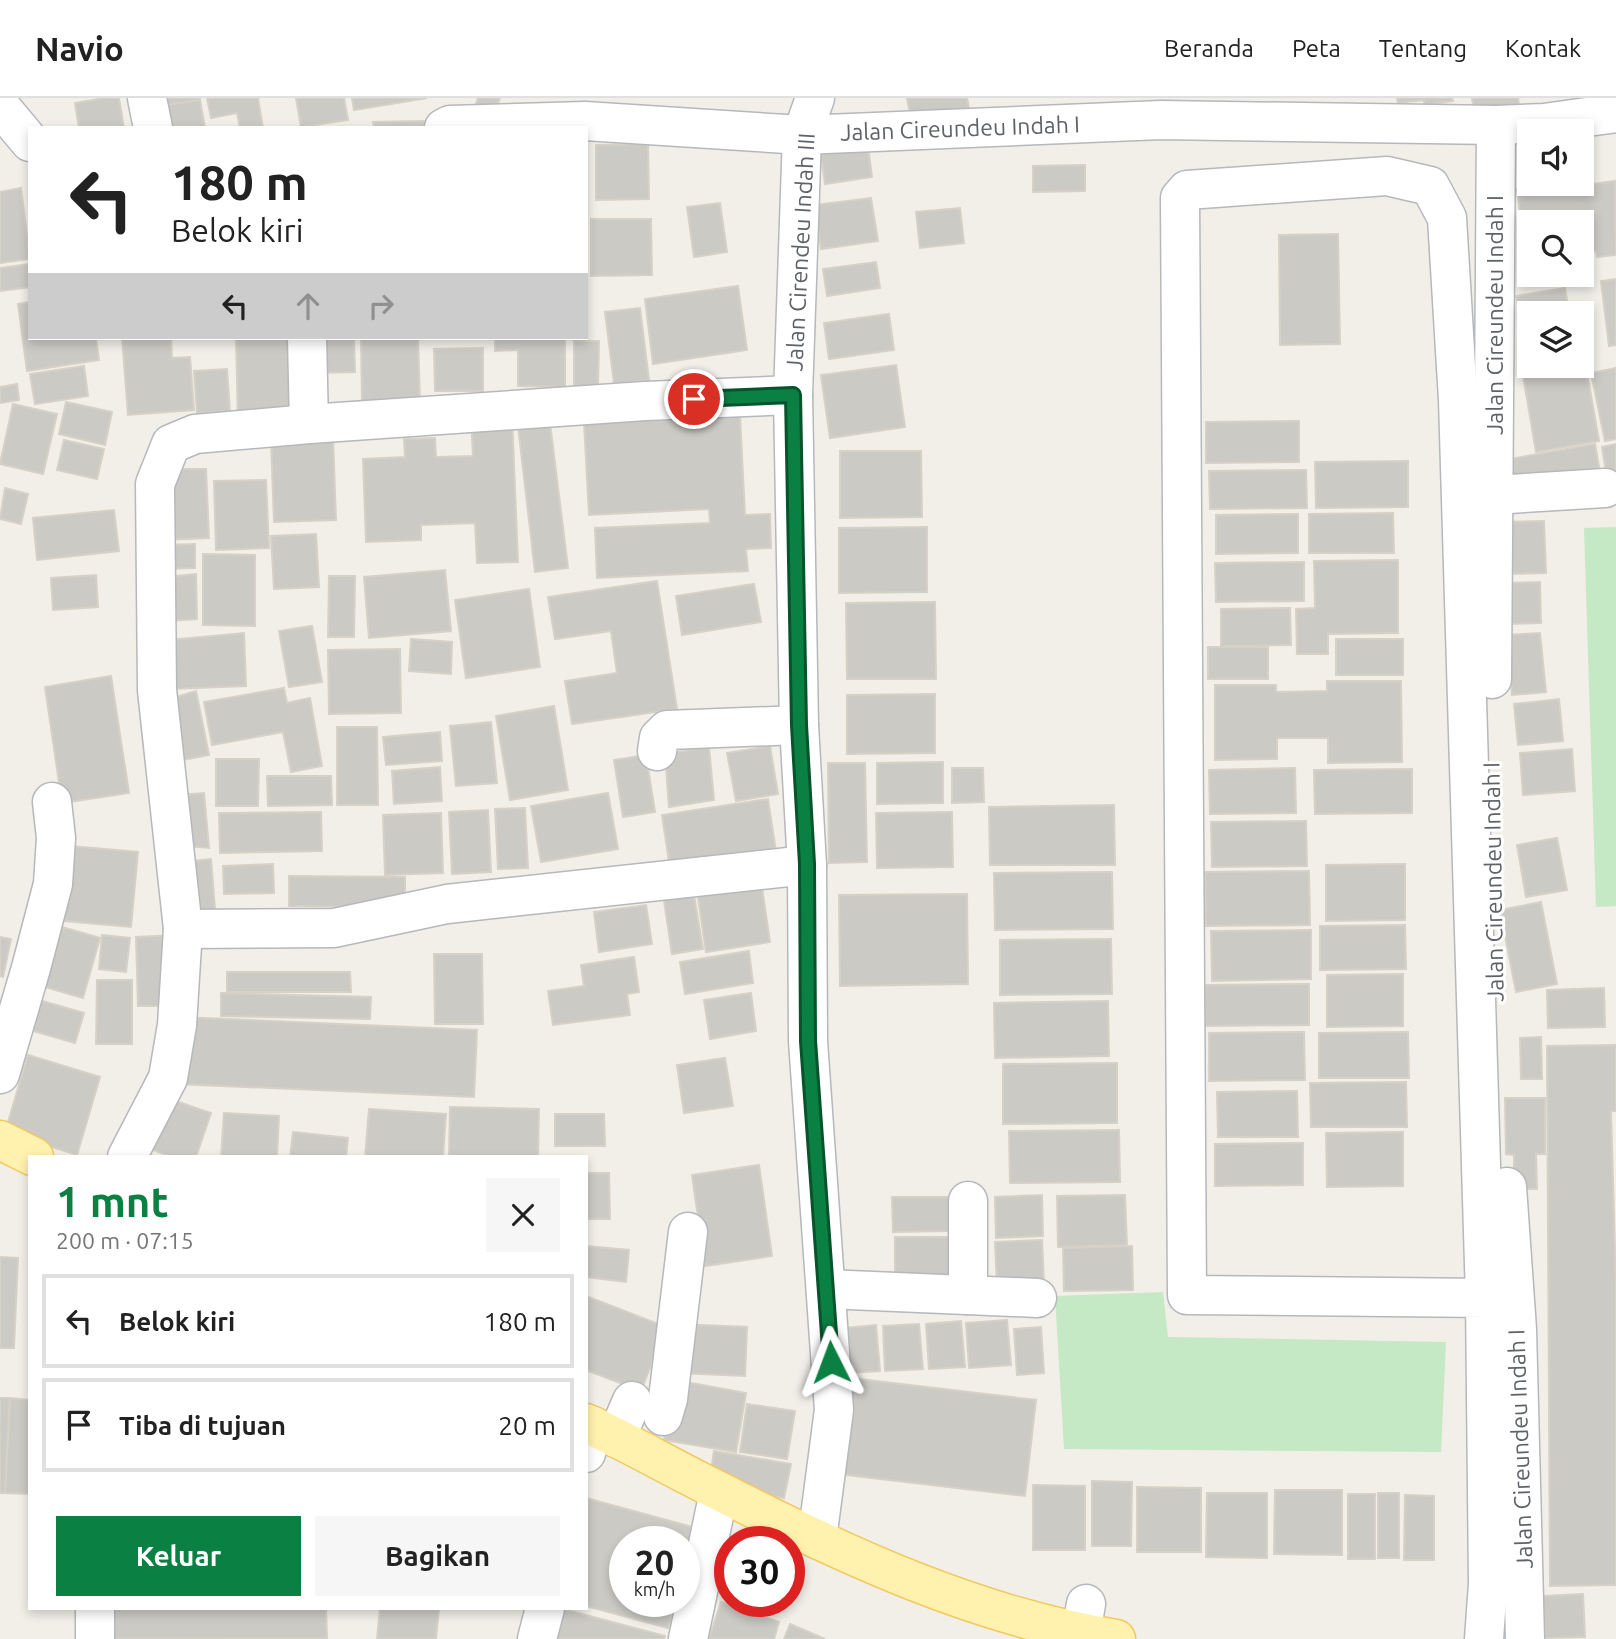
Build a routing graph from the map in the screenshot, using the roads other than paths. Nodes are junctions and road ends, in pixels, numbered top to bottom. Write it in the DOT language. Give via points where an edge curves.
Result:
graph roads {
  1 [pos="147,98"];
  2 [pos="815,98"];
  3 [pos="0,106"];
  4 [pos="1544,110"];
  5 [pos="1616,113"];
  6 [pos="1496,125"];
  7 [pos="153,126"];
  8 [pos="448,126"];
  9 [pos="802,135"];
  10 [pos="28,140"];
  11 [pos="307,340"];
  12 [pos="793,395"];
  13 [pos="309,424"];
  14 [pos="1605,488"];
  15 [pos="1493,495"];
  16 [pos="799,725"];
  17 [pos="657,751"];
  18 [pos="52,802"];
  19 [pos="807,864"];
  20 [pos="183,929"];
  21 [pos="0,1073"];
  22 [pos="0,1140"];
  23 [pos="30,1155"];
  24 [pos="128,1155"];
  25 [pos="968,1201"];
  26 [pos="688,1232"];
  27 [pos="826,1289"];
  28 [pos="968,1295"];
  29 [pos="1037,1298"];
  30 [pos="1485,1298"];
  31 [pos="595,1435"];
  32 [pos="719,1492"];
  33 [pos="817,1539"];
  34 [pos="95,1610"];
  35 [pos="544,1610"];
  36 [pos="1094,1625"];
  37 [pos="94,1639"];
  38 [pos="537,1639"];
  39 [pos="688,1639"];
  40 [pos="1484,1639"];
  41 [pos="1525,1639"];
  1 -- 7 [label="street"];
  2 -- 9 [label="street, Jalan Cirendeu Indah III"];
  3 -- 10 [label="street"];
  4 -- 5 [label="street, Jalan Cireundeu Indah I"];
  4 -- 6 [label="street, Jalan Cireundeu Indah I"];
  6 -- 9 [label="street, Jalan Cireundeu Indah I" via="1161,120"];
  6 -- 15 [label="street, Jalan Cireundeu Indah I"];
  8 -- 9 [label="street, Jalan Cireundeu Indah I" via="585,121"];
  9 -- 12 [label="street, Jalan Cirendeu Indah III"];
  11 -- 13 [label="street"];
  12 -- 13 [label="street"];
  12 -- 16 [label="street, Jalan Cirendeu Indah III"];
  13 -- 20 [label="street" via="195,434 171,444 155,484 157,690"];
  14 -- 15 [label="street"];
  15 -- 41 [label="street, Jalan Cireundeu Indah I" via="1493,973 1517,1329"];
  16 -- 17 [label="street" via="667,730 659,738"];
  16 -- 19 [label="street, Jalan Cirendeu Indah III"];
  18 -- 21 [label="street" via="56,838 53,884"];
  19 -- 20 [label="street" via="447,904 334,928"];
  19 -- 27 [label="street, Jalan Cirendeu Indah III" via="808,1041"];
  20 -- 24 [label="street" via="177,1025 168,1078"];
  22 -- 23 [label="main road"];
  25 -- 28 [label="street"];
  26 -- 31 [label="street" via="668,1399"];
  27 -- 28 [label="street"];
  27 -- 33 [label="street, Jalan Cirendeu Indah III" via="834,1410"];
  28 -- 29 [label="street"];
  30 -- 30 [label="street" via="1458,400 1447,218 1430,186 1387,176 1186,190 1180,198 1180,212 1187,1295"];
  30 -- 40 [label="street" via="1488,1584"];
  31 -- 32 [label="main road"];
  32 -- 33 [label="main road"];
  32 -- 39 [label="street"];
  33 -- 36 [label="main road" via="970,1601"];
  34 -- 37 [label="street"];
  35 -- 38 [label="street"];
}
